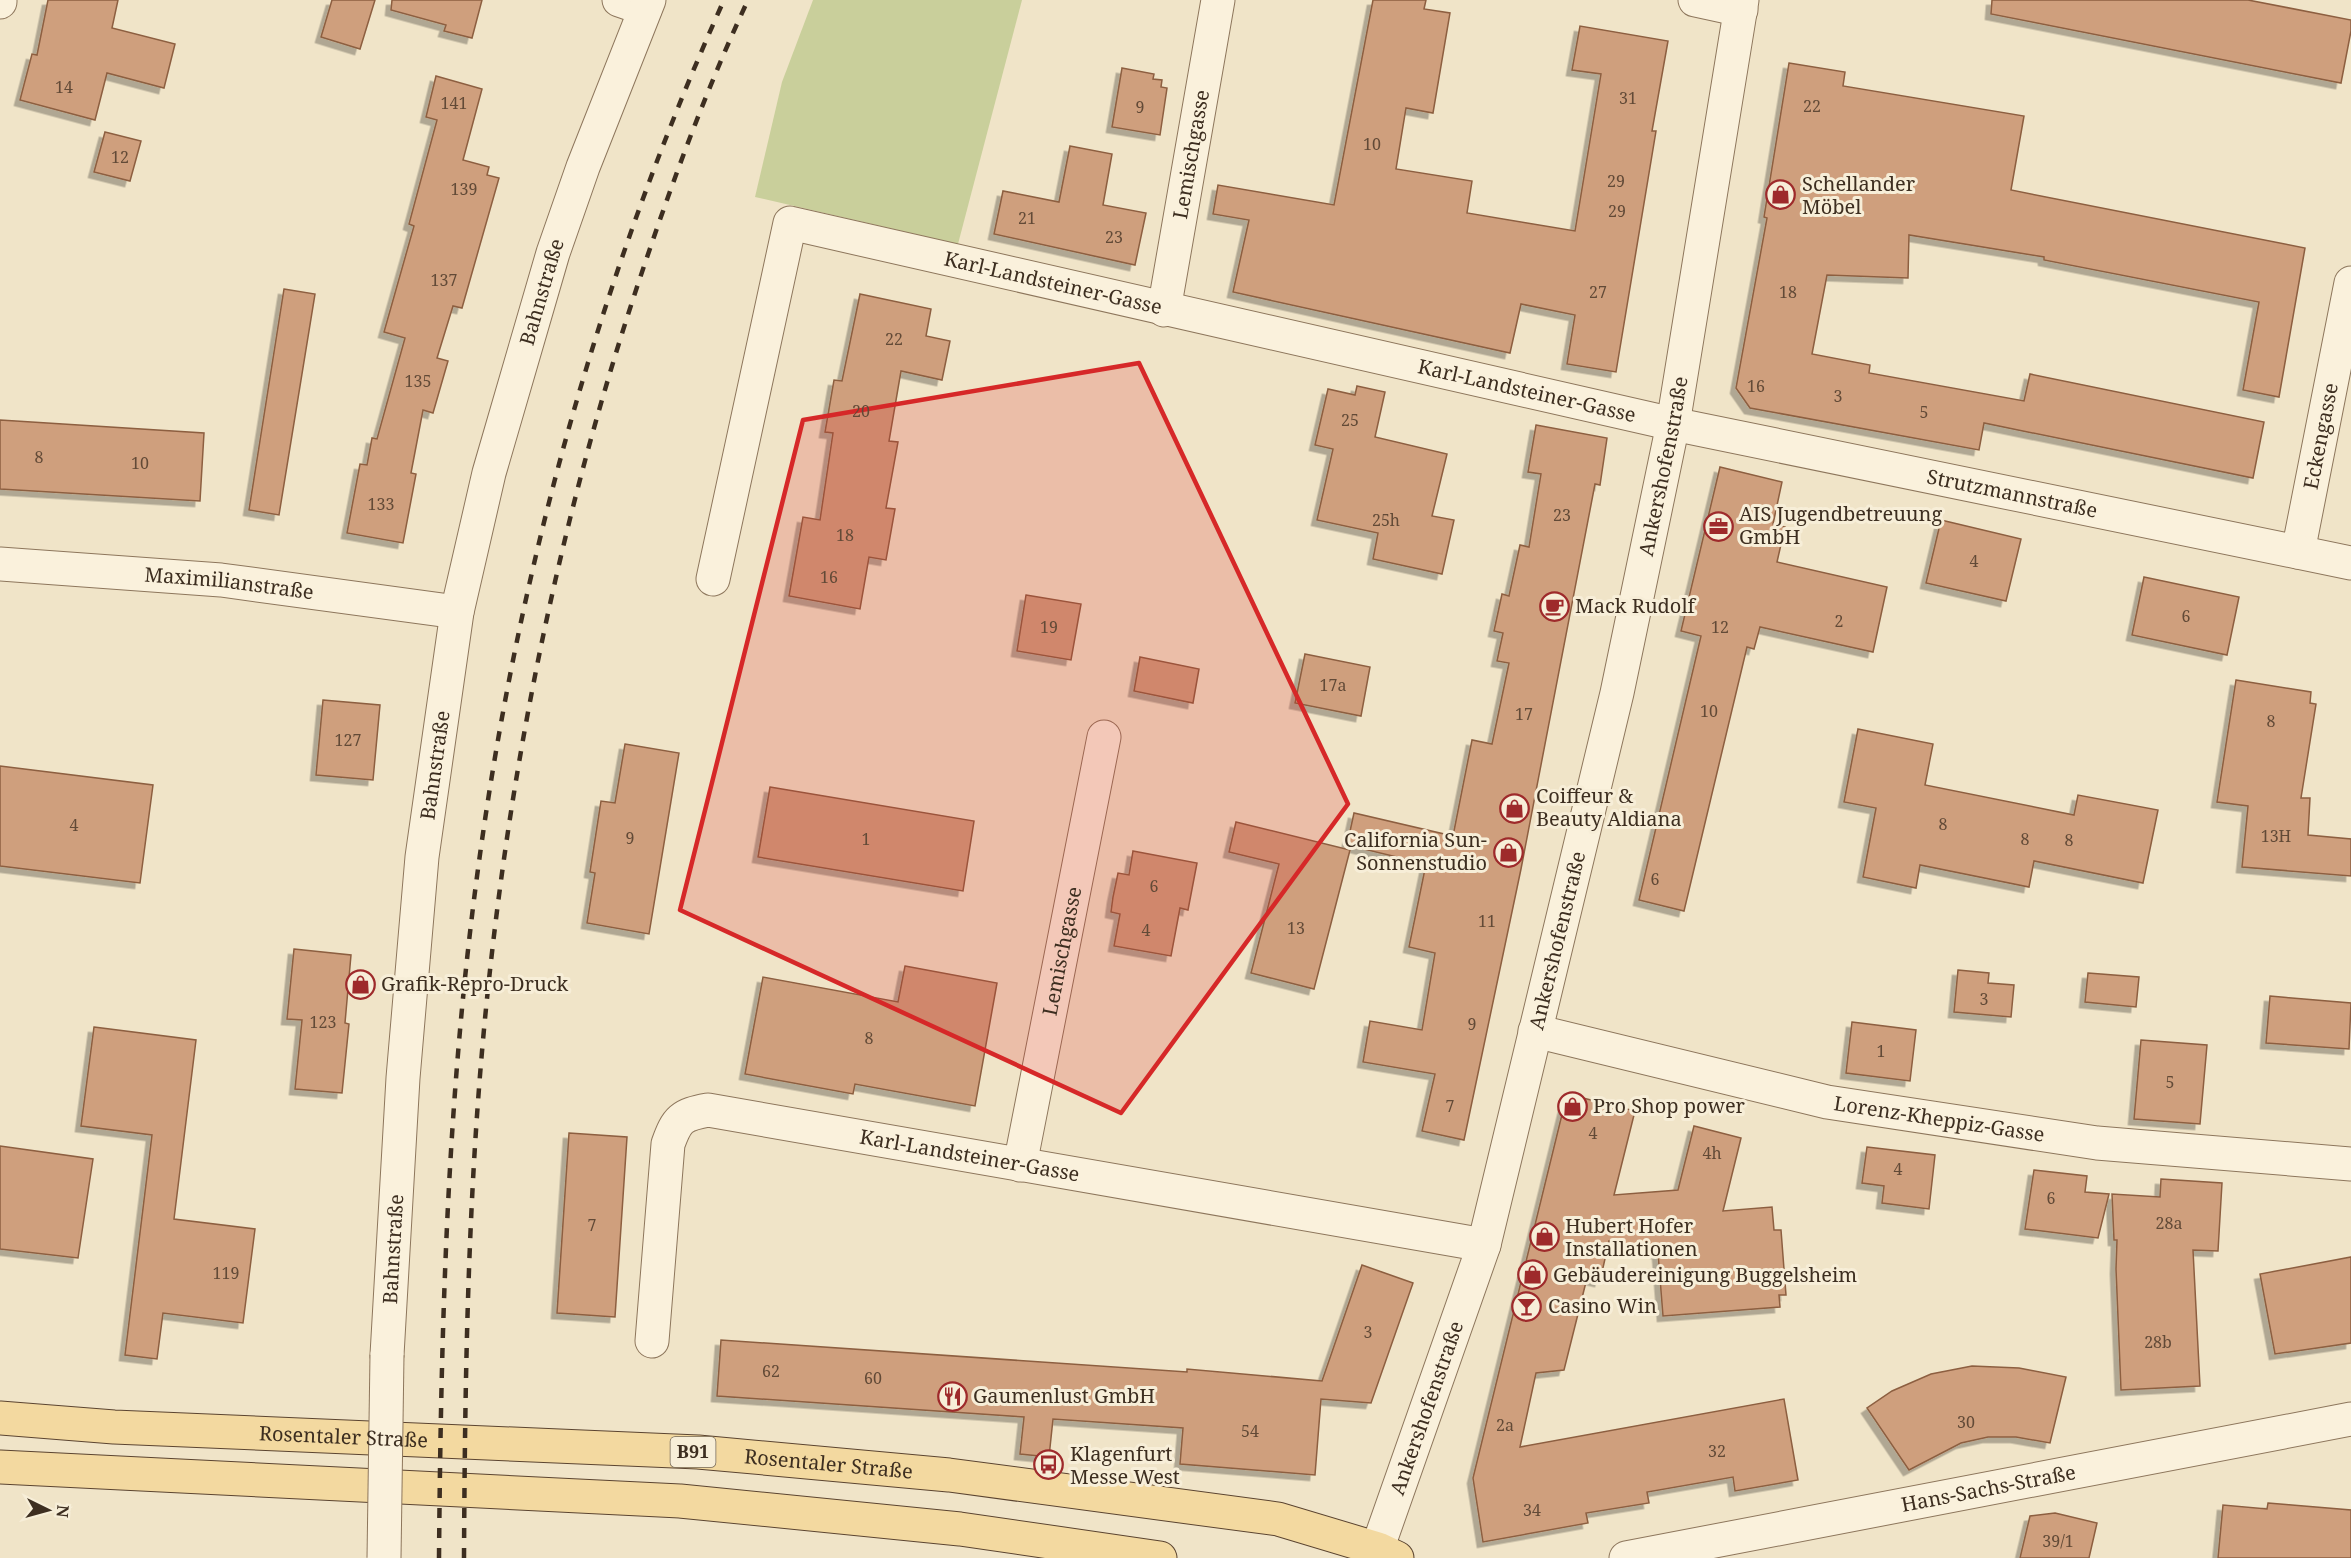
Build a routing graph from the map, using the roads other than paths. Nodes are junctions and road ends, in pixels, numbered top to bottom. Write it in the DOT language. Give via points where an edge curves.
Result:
graph roads {
  1 [pos="1218,0"];
  2 [pos="1695,0"];
  3 [pos="638,3"];
  4 [pos="1742,5"];
  5 [pos="2351,283"];
  6 [pos="1164,310"];
  7 [pos="1673,424"];
  8 [pos="2298,552"];
  9 [pos="2351,563"];
  10 [pos="0,564"];
  11 [pos="713,579"];
  12 [pos="457,612"];
  13 [pos="1104,737"];
  14 [pos="1535,1031"];
  15 [pos="2351,1164"];
  16 [pos="1020,1166"];
  17 [pos="1484,1245"];
  18 [pos="652,1341"];
  19 [pos="0,1418"];
  20 [pos="2351,1419"];
  21 [pos="0,1467"];
  22 [pos="1383,1555"];
  23 [pos="384,1558"];
  24 [pos="1160,1558"];
  25 [pos="1626,1558"];
  1 -- 6 [label="street, Lemischgasse"];
  2 -- 4 [label="street"];
  3 -- 12 [label="street, Bahnstraße" via="553,253 489,473"];
  4 -- 7 [label="street, Ankershofenstraße"];
  5 -- 8 [label="street, Eckengasse"];
  6 -- 7 [label="street, Karl-Landsteiner-Gasse"];
  6 -- 11 [label="street, Karl-Landsteiner-Gasse" via="790,223"];
  7 -- 8 [label="street, Strutzmannstraße"];
  7 -- 14 [label="street, Ankershofenstraße" via="1617,693"];
  8 -- 9 [label="street, Strutzmannstraße"];
  10 -- 12 [label="street, Maximilianstraße" via="221,580"];
  12 -- 23 [label="street, Bahnstraße, bridge" via="422,857 403,1078 387,1355"];
  13 -- 16 [label="street, Lemischgasse"];
  14 -- 15 [label="street, Lorenz-Kheppiz-Gasse" via="1827,1102 2097,1143"];
  14 -- 17 [label="street, Ankershofenstraße"];
  16 -- 17 [label="street, Karl-Landsteiner-Gasse"];
  16 -- 18 [label="street, Karl-Landsteiner-Gasse" via="708,1110 686,1114 675,1126 668,1144"];
  17 -- 22 [label="street, Ankershofenstraße"];
  19 -- 22 [label="main road, Rosentaler Straße / B91" via="114,1427 698,1452 949,1475 1278,1519"];
  20 -- 25 [label="street, Hans-Sachs-Straße"];
  21 -- 24 [label="main road" via="680,1501 960,1529"];
}
